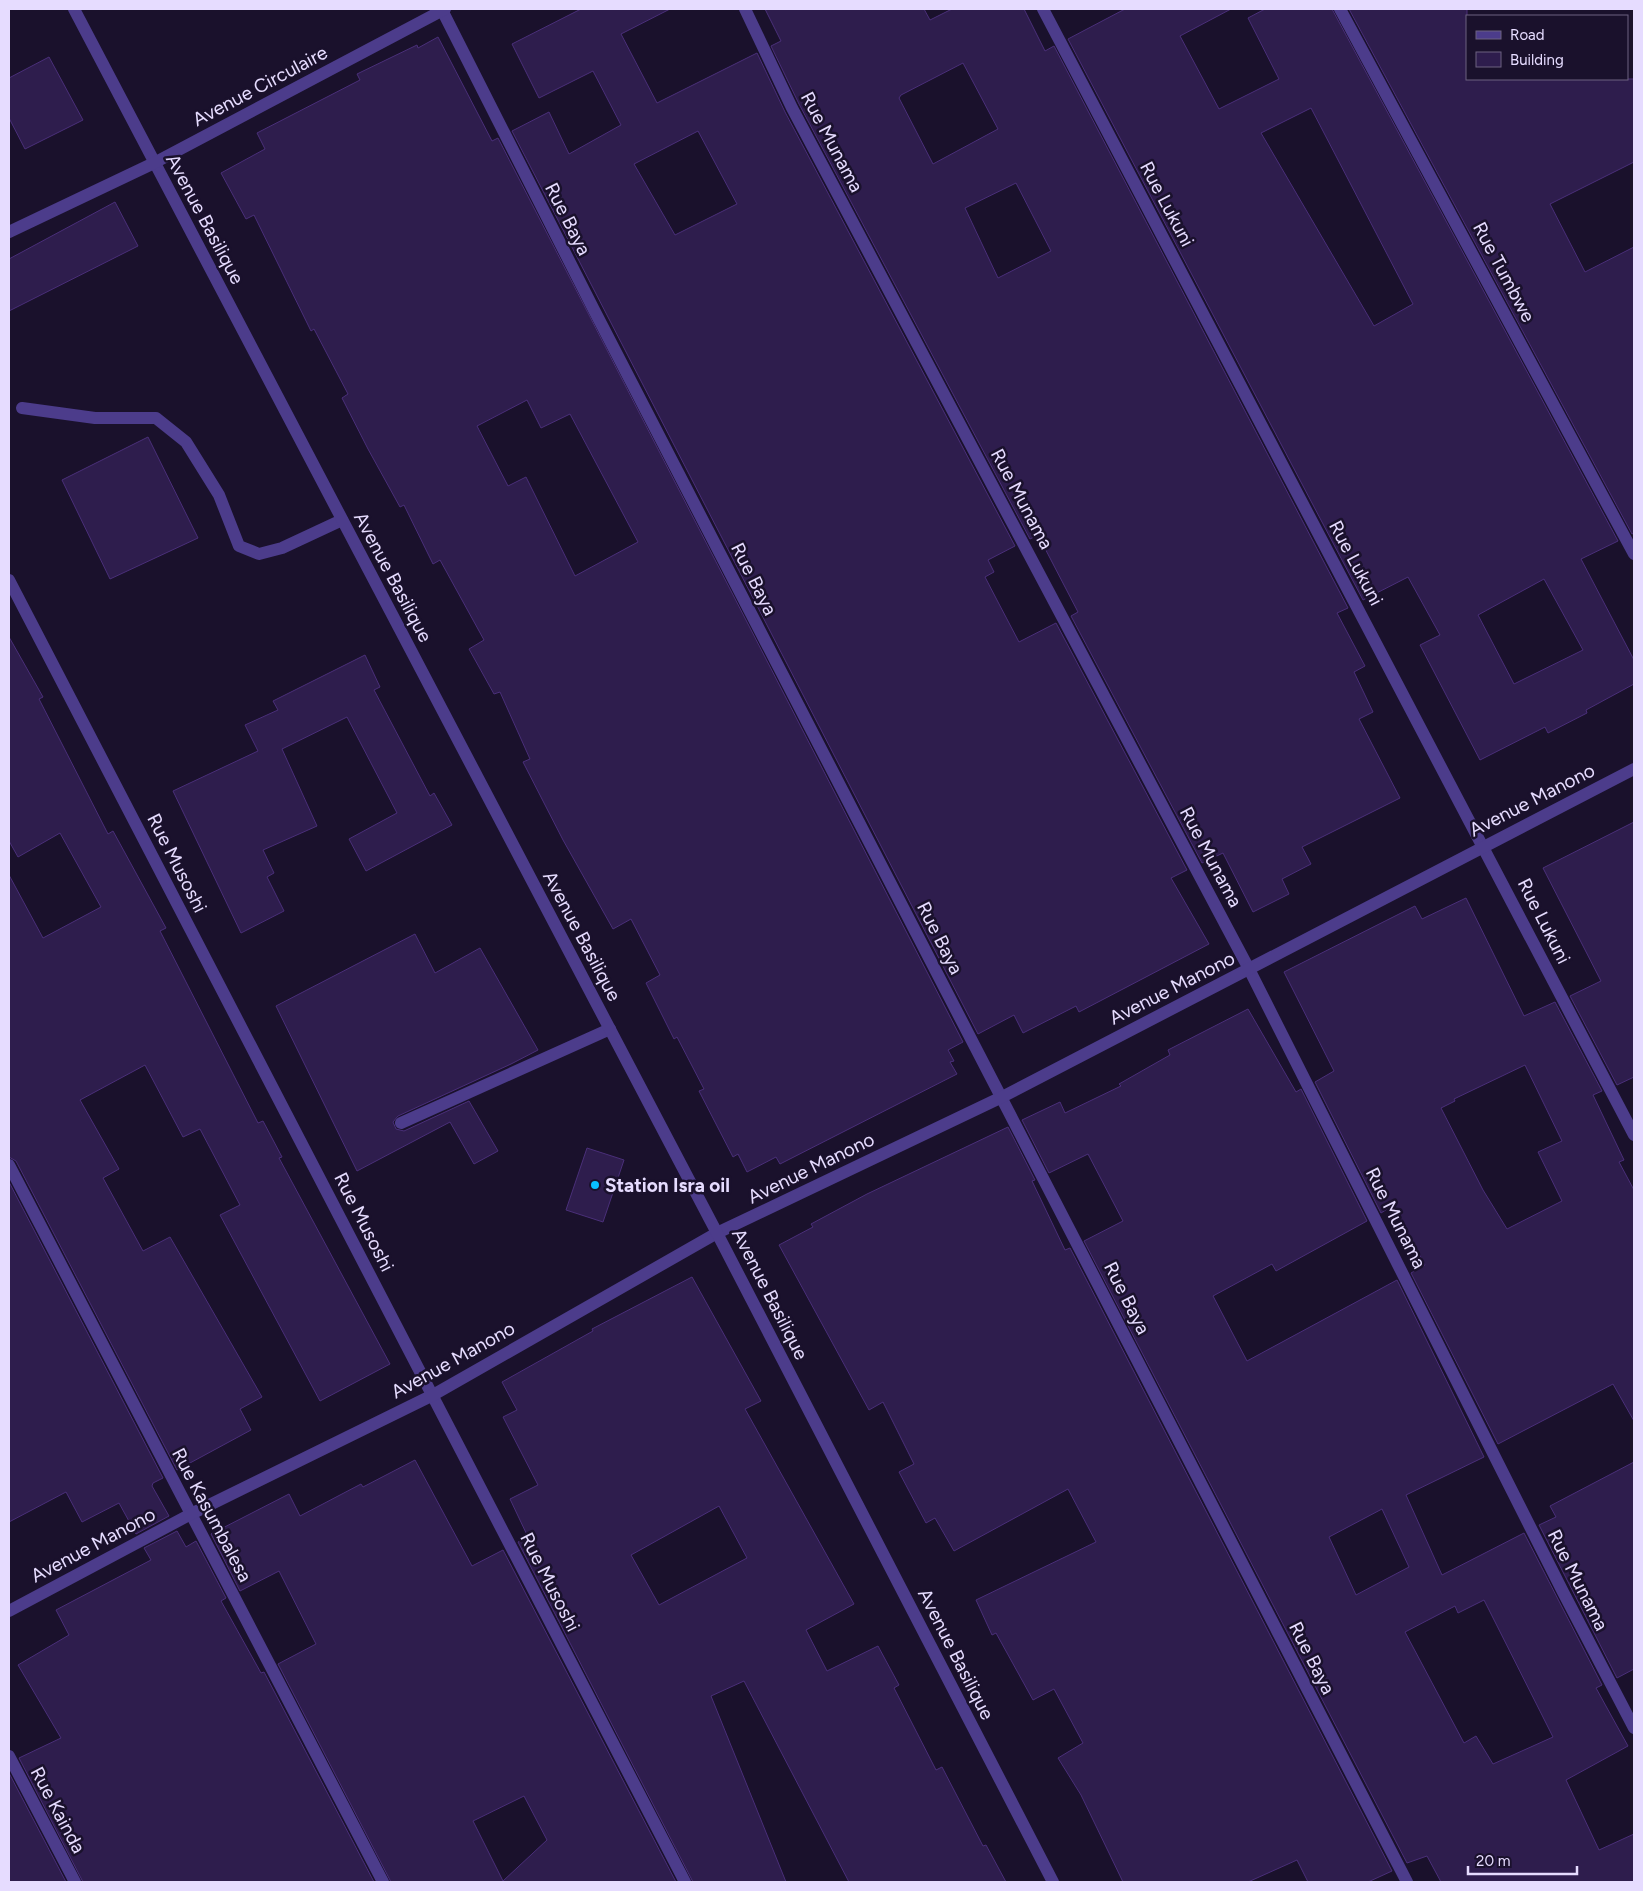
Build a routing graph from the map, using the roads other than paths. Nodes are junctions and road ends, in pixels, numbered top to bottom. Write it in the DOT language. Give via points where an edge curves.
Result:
graph roads {
  1 [pos="74,9"];
  2 [pos="746,9"];
  3 [pos="1042,9"];
  4 [pos="1340,9"];
  5 [pos="444,10"];
  6 [pos="154,163"];
  7 [pos="9,232"];
  8 [pos="22,408"];
  9 [pos="342,520"];
  10 [pos="1634,554"];
  11 [pos="9,580"];
  12 [pos="1634,769"];
  13 [pos="1484,846"];
  14 [pos="1249,969"];
  15 [pos="610,1029"];
  16 [pos="1002,1097"];
  17 [pos="401,1123"];
  18 [pos="1634,1135"];
  19 [pos="9,1165"];
  20 [pos="718,1233"];
  21 [pos="433,1395"];
  22 [pos="191,1514"];
  23 [pos="9,1611"];
  24 [pos="1634,1728"];
  25 [pos="9,1756"];
  26 [pos="75,1882"];
  27 [pos="382,1882"];
  28 [pos="685,1882"];
  29 [pos="1053,1882"];
  30 [pos="1407,1882"];
  1 -- 6 [label="street, Avenue Basilique"];
  2 -- 14 [label="street, Rue Munama" via="792,108"];
  3 -- 13 [label="street, Rue Lukuni"];
  4 -- 10 [label="street, Rue Tumbwe"];
  5 -- 6 [label="street, Avenue Circulaire"];
  5 -- 16 [label="street, Rue Baya" via="597,317"];
  6 -- 7 [label="street, Avenue Circulaire"];
  6 -- 9 [label="street, Avenue Basilique"];
  8 -- 9 [label="street" via="96,418 156,418 186,442 218,495 239,546 259,554 282,548"];
  9 -- 15 [label="street, Avenue Basilique"];
  11 -- 21 [label="street, Rue Musoshi"];
  12 -- 13 [label="street, Avenue Manono"];
  13 -- 14 [label="street, Avenue Manono"];
  13 -- 18 [label="street, Rue Lukuni"];
  14 -- 16 [label="street, Avenue Manono"];
  14 -- 24 [label="street, Rue Munama"];
  15 -- 17 [label="street"];
  15 -- 20 [label="street, Avenue Basilique"];
  16 -- 20 [label="street, Avenue Manono"];
  16 -- 30 [label="street, Rue Baya"];
  19 -- 22 [label="street, Rue Kasumbalesa"];
  20 -- 21 [label="street, Avenue Manono"];
  20 -- 29 [label="street, Avenue Basilique"];
  21 -- 22 [label="street, Avenue Manono"];
  21 -- 28 [label="street, Rue Musoshi"];
  22 -- 23 [label="street, Avenue Manono"];
  22 -- 27 [label="street, Rue Kasumbalesa"];
  25 -- 26 [label="street, Rue Kainda"];
}
